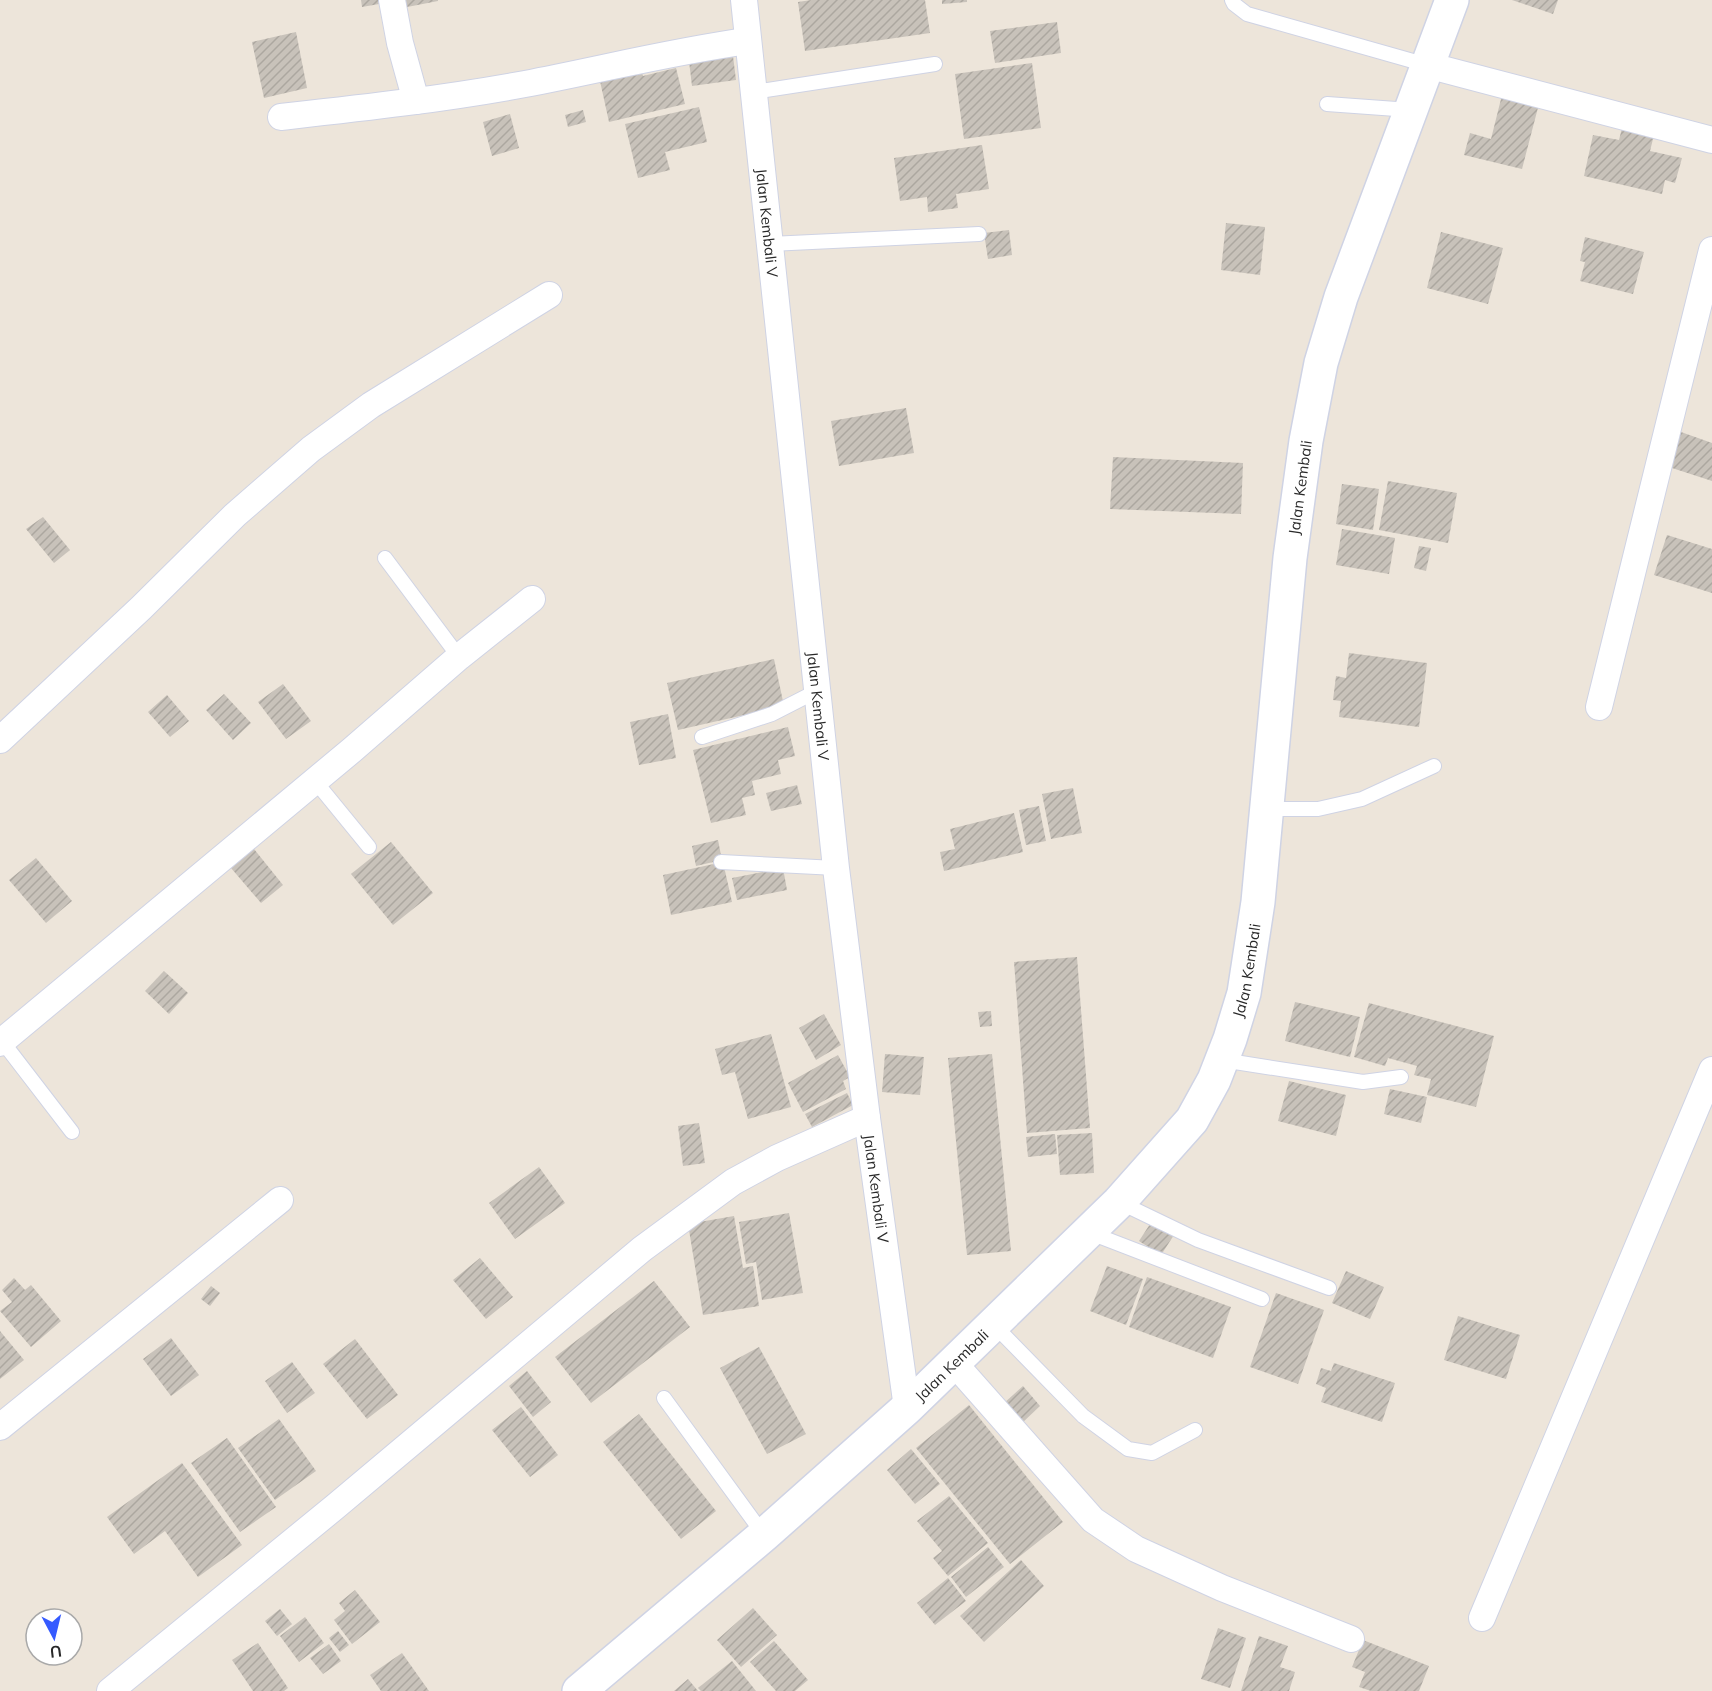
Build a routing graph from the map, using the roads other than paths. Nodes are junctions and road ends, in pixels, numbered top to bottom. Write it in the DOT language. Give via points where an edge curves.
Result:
graph roads {
  1 [pos="392,0"];
  2 [pos="744,0"];
  3 [pos="1232,0"];
  4 [pos="1452,0"];
  5 [pos="748,41"];
  6 [pos="935,64"];
  7 [pos="1426,65"];
  8 [pos="754,92"];
  9 [pos="416,101"];
  10 [pos="1327,104"];
  11 [pos="1410,110"];
  12 [pos="281,117"];
  13 [pos="1712,140"];
  14 [pos="980,234"];
  15 [pos="770,244"];
  16 [pos="1712,249"];
  17 [pos="549,295"];
  18 [pos="385,558"];
  19 [pos="532,599"];
  20 [pos="459,657"];
  21 [pos="817,691"];
  22 [pos="1599,707"];
  23 [pos="702,737"];
  24 [pos="0,740"];
  25 [pos="1434,766"];
  26 [pos="315,781"];
  27 [pos="1267,809"];
  28 [pos="369,847"];
  29 [pos="721,862"];
  30 [pos="836,868"];
  31 [pos="1,1042"];
  32 [pos="1222,1060"];
  33 [pos="1712,1070"];
  34 [pos="1401,1077"];
  35 [pos="867,1118"];
  36 [pos="72,1132"];
  37 [pos="280,1200"];
  38 [pos="1119,1202"];
  39 [pos="1088,1232"];
  40 [pos="1329,1288"];
  41 [pos="1262,1299"];
  42 [pos="993,1324"];
  43 [pos="954,1363"];
  44 [pos="663,1398"];
  45 [pos="907,1408"];
  46 [pos="0,1427"];
  47 [pos="1195,1430"];
  48 [pos="764,1535"];
  49 [pos="1482,1618"];
  50 [pos="1351,1639"];
  51 [pos="110,1691"];
  52 [pos="579,1691"];
  1 -- 9 [label="street"];
  2 -- 5 [label="street, Jalan Kembali V"];
  3 -- 7 [label="lane" via="1247,14"];
  4 -- 7 [label="street, Jalan Kembali"];
  5 -- 8 [label="street, Jalan Kembali V"];
  5 -- 9 [label="street"];
  6 -- 8 [label="lane"];
  7 -- 11 [label="street, Jalan Kembali"];
  7 -- 13 [label="street"];
  8 -- 15 [label="street, Jalan Kembali V"];
  9 -- 12 [label="street"];
  10 -- 11 [label="lane"];
  11 -- 27 [label="street, Jalan Kembali" via="1341,297 1319,374 1290,558"];
  14 -- 15 [label="lane"];
  15 -- 21 [label="street, Jalan Kembali V"];
  16 -- 22 [label="street"];
  17 -- 24 [label="street" via="370,405 311,448 235,515"];
  18 -- 20 [label="lane"];
  19 -- 20 [label="street"];
  20 -- 26 [label="street"];
  21 -- 23 [label="lane" via="772,714"];
  21 -- 30 [label="street, Jalan Kembali V"];
  25 -- 27 [label="lane" via="1362,799 1318,808"];
  26 -- 28 [label="lane"];
  26 -- 31 [label="street"];
  27 -- 32 [label="street, Jalan Kembali" via="1244,993"];
  29 -- 30 [label="lane"];
  30 -- 35 [label="street, Jalan Kembali V"];
  31 -- 36 [label="lane"];
  32 -- 34 [label="lane" via="1363,1082"];
  32 -- 38 [label="street, Jalan Kembali" via="1192,1120"];
  33 -- 49 [label="street"];
  35 -- 45 [label="street, Jalan Kembali V"];
  35 -- 51 [label="street" via="733,1182 642,1249"];
  37 -- 46 [label="street"];
  38 -- 39 [label="street, Jalan Kembali"];
  38 -- 40 [label="lane" via="1198,1240"];
  39 -- 41 [label="lane"];
  39 -- 42 [label="street, Jalan Kembali"];
  42 -- 43 [label="street, Jalan Kembali"];
  42 -- 47 [label="lane" via="1083,1416 1128,1449 1152,1453"];
  43 -- 45 [label="street, Jalan Kembali"];
  43 -- 50 [label="street" via="1093,1520 1136,1549"];
  44 -- 48 [label="lane"];
  45 -- 48 [label="street, Jalan Kembali"];
  48 -- 52 [label="street, Jalan Kembali"];
}
